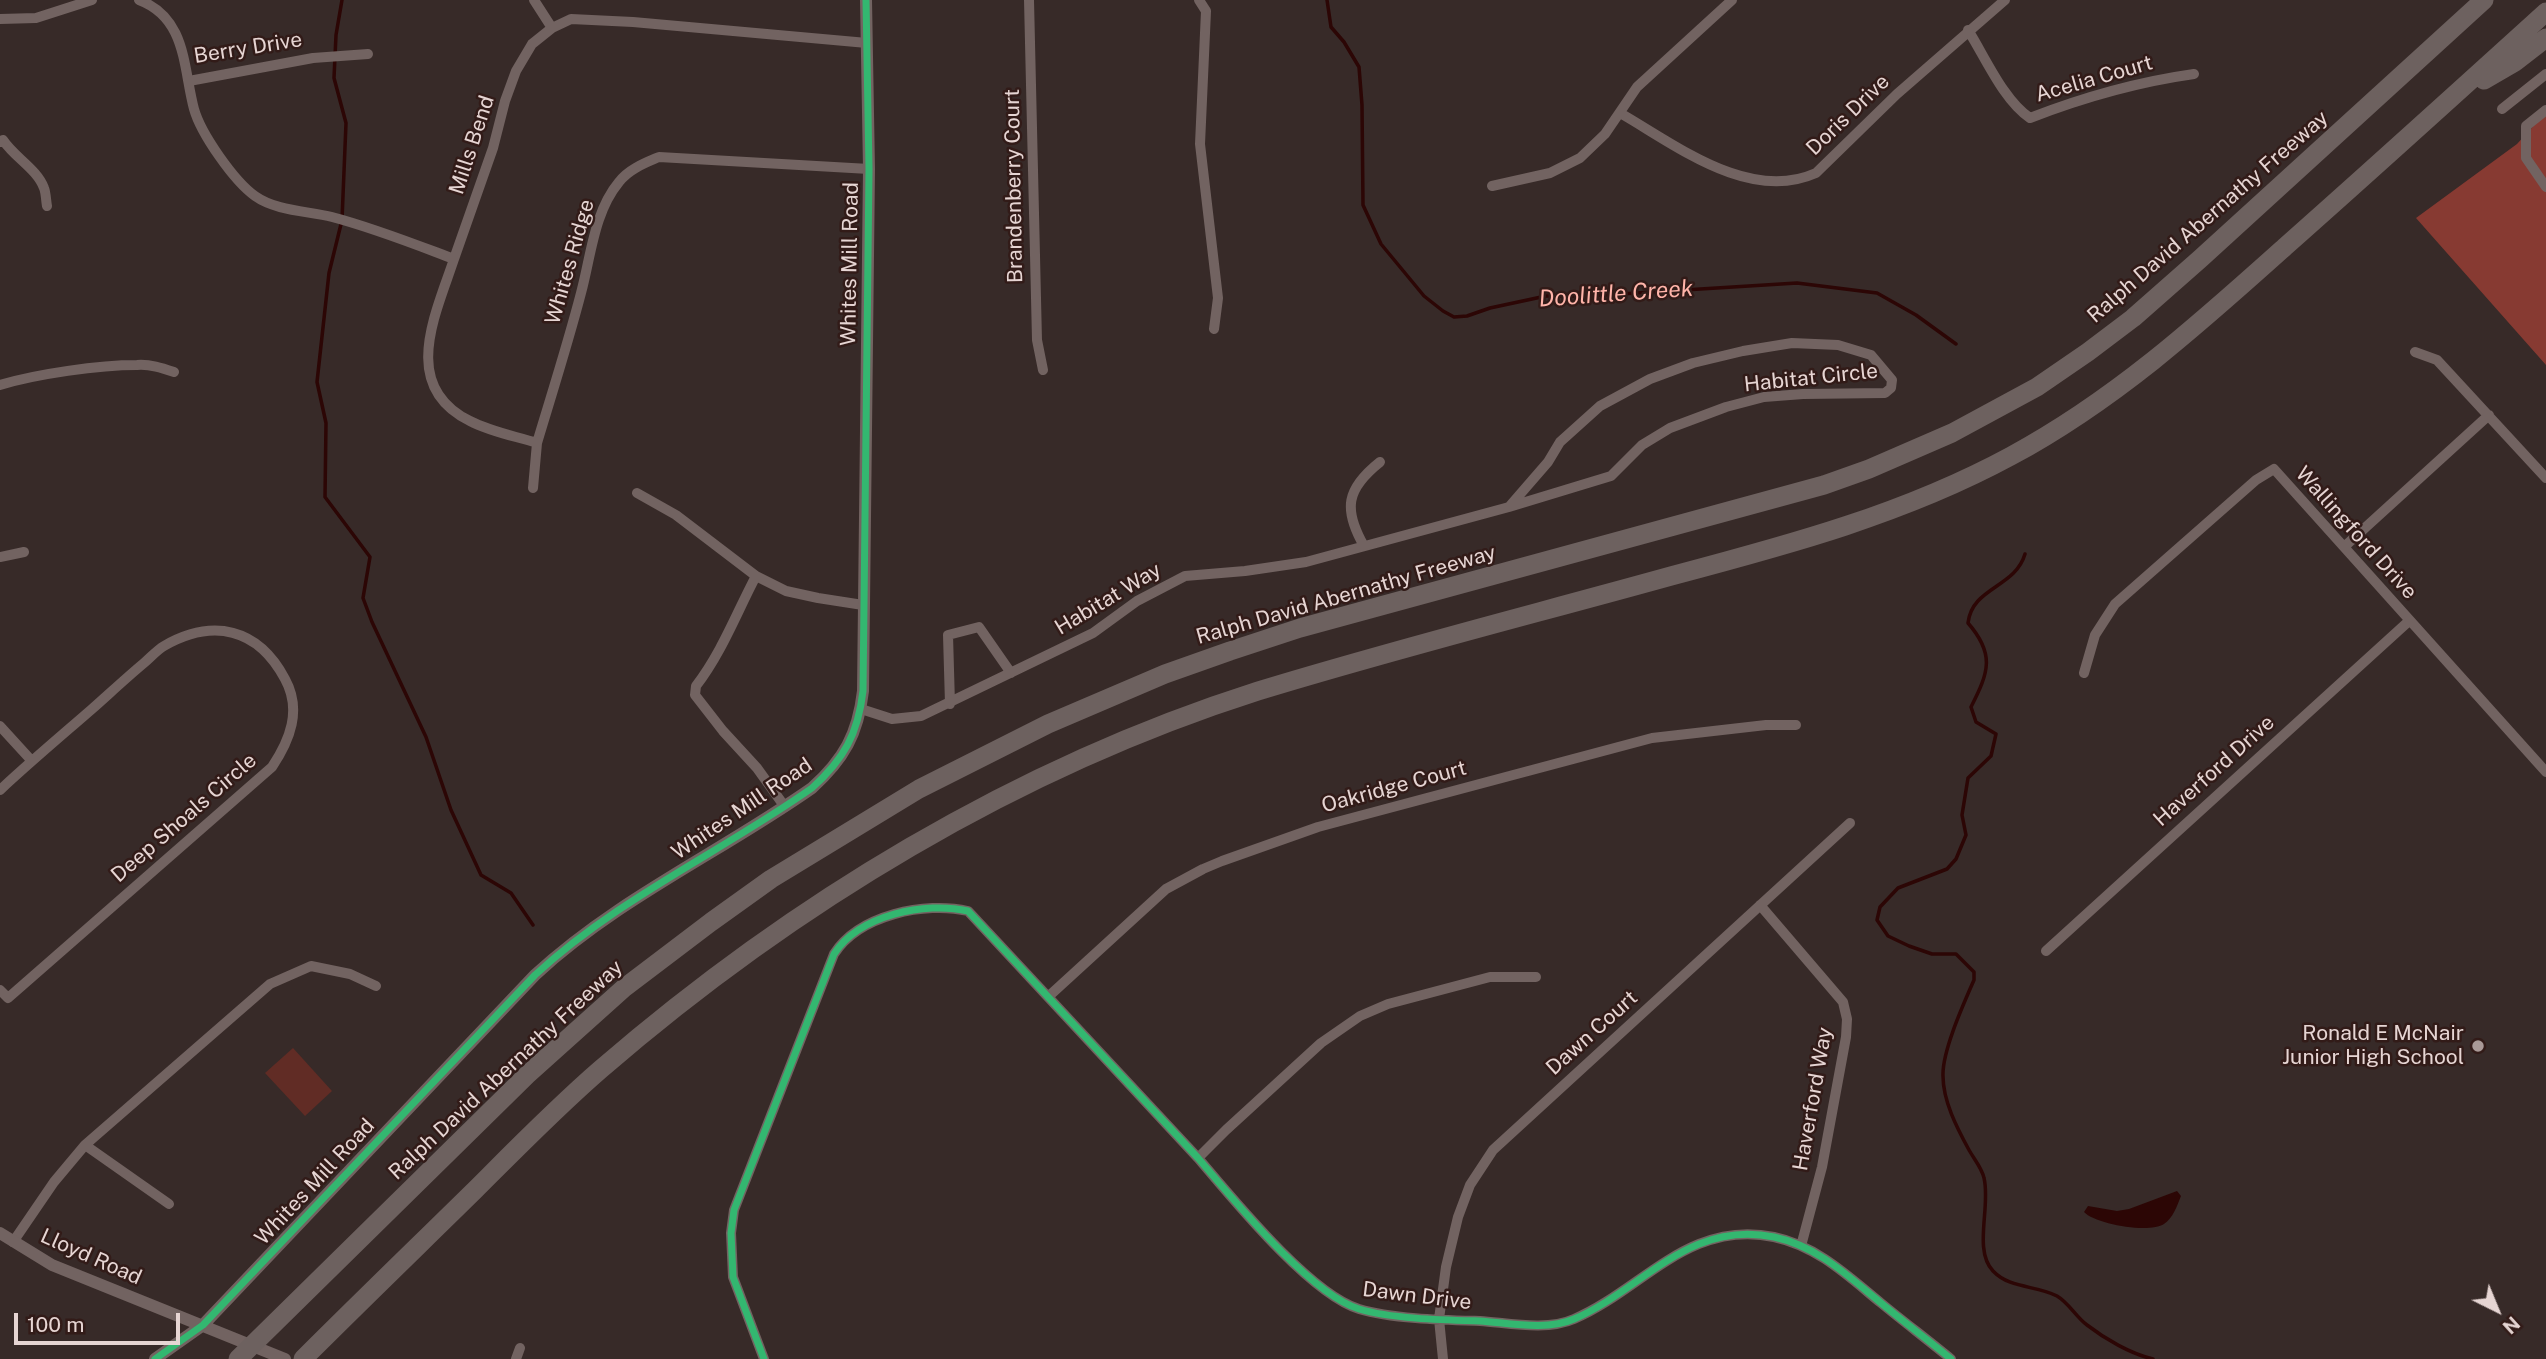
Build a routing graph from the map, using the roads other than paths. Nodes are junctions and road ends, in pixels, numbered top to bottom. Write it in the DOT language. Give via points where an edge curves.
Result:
graph roads {
  1 [pos="92,0"];
  2 [pos="139,0"];
  3 [pos="534,0"];
  4 [pos="866,0"];
  5 [pos="1029,0"];
  6 [pos="1199,0"];
  7 [pos="1732,0"];
  8 [pos="2004,0"];
  9 [pos="2482,0"];
  10 [pos="2546,12"];
  11 [pos="0,19"];
  12 [pos="552,28"];
  13 [pos="1968,30"];
  14 [pos="2546,37"];
  15 [pos="867,43"];
  16 [pos="368,54"];
  17 [pos="2194,74"];
  18 [pos="2546,74"];
  19 [pos="189,81"];
  20 [pos="2448,102"];
  21 [pos="2502,109"];
  22 [pos="2546,110"];
  23 [pos="1620,113"];
  24 [pos="0,142"];
  25 [pos="869,169"];
  26 [pos="1492,186"];
  27 [pos="2546,187"];
  28 [pos="47,206"];
  29 [pos="454,259"];
  30 [pos="1214,329"];
  31 [pos="2415,352"];
  32 [pos="1043,370"];
  33 [pos="174,372"];
  34 [pos="0,385"];
  35 [pos="2489,415"];
  36 [pos="537,443"];
  37 [pos="1380,462"];
  38 [pos="2546,478"];
  39 [pos="533,488"];
  40 [pos="637,493"];
  41 [pos="1509,507"];
  42 [pos="1364,546"];
  43 [pos="2344,547"];
  44 [pos="24,552"];
  45 [pos="0,557"];
  46 [pos="755,576"];
  47 [pos="863,605"];
  48 [pos="2409,621"];
  49 [pos="1011,673"];
  50 [pos="2084,673"];
  51 [pos="950,704"];
  52 [pos="861,709"];
  53 [pos="1796,725"];
  54 [pos="0,726"];
  55 [pos="31,760"];
  56 [pos="2546,772"];
  57 [pos="0,790"];
  58 [pos="785,807"];
  59 [pos="1850,823"];
  60 [pos="1760,905"];
  61 [pos="2046,951"];
  62 [pos="1536,977"];
  63 [pos="376,986"];
  64 [pos="0,990"];
  65 [pos="1049,996"];
  66 [pos="85,1145"];
  67 [pos="1198,1158"];
  68 [pos="169,1204"];
  69 [pos="0,1234"];
  70 [pos="13,1242"];
  71 [pos="1801,1246"];
  72 [pos="1439,1319"];
  73 [pos="203,1325"];
  74 [pos="155,1359"];
  75 [pos="238,1359"];
  76 [pos="285,1359"];
  77 [pos="303,1359"];
  78 [pos="764,1359"];
  79 [pos="1444,1359"];
  80 [pos="1951,1359"];
  1 -- 11 [label="street" via="36,18"];
  2 -- 19 [label="street, Berry Drive" via="156,8 175,30"];
  3 -- 12 [label="street"];
  4 -- 15 [label="street, Whites Mill Road"];
  5 -- 32 [label="street, Brandenberry Court" via="1037,340"];
  6 -- 30 [label="street" via="1206,11 1200,144 1218,298"];
  7 -- 23 [label="street" via="1637,87"];
  8 -- 13 [label="street, Doris Drive"];
  9 -- 75 [label="highway, Ralph David Abernathy Freeway" via="2133,318 2037,387 1952,433 1824,485 1300,628 1165,674 985,754 855,827 771,879 624,988 527,1075"];
  10 -- 20 [label="highway"];
  12 -- 15 [label="street, Mills Bend" via="571,19"];
  12 -- 29 [label="street, Mills Bend" via="532,44 516,71"];
  13 -- 17 [label="street, Acelia Court" via="2007,93 2030,118 2106,91"];
  13 -- 23 [label="street, Doris Drive" via="1816,173 1801,180 1754,181 1723,170"];
  14 -- 20 [label="highway" via="2515,62"];
  15 -- 25 [label="street, Whites Mill Road"];
  16 -- 19 [label="street, Berry Drive" via="313,58"];
  18 -- 21 [label="street"];
  19 -- 29 [label="street" via="194,111 204,130 218,154 255,196 372,229"];
  20 -- 77 [label="highway" via="2139,374 2054,432 1966,479 1874,517 1790,544 1255,692 1043,777 921,841 746,953 640,1036 527,1138"];
  22 -- 27 [label="street" via="2526,125 2526,158"];
  23 -- 26 [label="street" via="1580,158 1550,173"];
  24 -- 28 [label="street" via="3,140 44,187"];
  25 -- 36 [label="street, Whites Ridge" via="659,157 633,169 607,199 596,229"];
  25 -- 47 [label="street, Whites Mill Road"];
  29 -- 36 [label="street" via="427,345 432,380 458,414"];
  31 -- 35 [label="street" via="2437,360"];
  33 -- 34 [label="street" via="137,365"];
  35 -- 38 [label="street"];
  35 -- 43 [label="street"];
  36 -- 39 [label="street, Whites Ridge"];
  37 -- 42 [label="street" via="1363,475 1354,490 1350,514"];
  40 -- 46 [label="street" via="676,515"];
  41 -- 41 [label="street, Habitat Circle" via="1548,463 1560,442 1600,406 1650,379 1693,363 1792,343 1838,345 1871,355 1892,380 1885,393 1764,397 1726,407 1670,428 1642,445 1611,476"];
  41 -- 42 [label="street, Habitat Way"];
  42 -- 49 [label="street, Habitat Way" via="1306,562 1185,576 1137,601 1093,633"];
  43 -- 48 [label="street, Wallingford Drive"];
  43 -- 50 [label="street, Wallingford Drive" via="2273,469 2115,604 2095,635"];
  44 -- 45 [label="street"];
  46 -- 47 [label="street" via="786,591"];
  46 -- 58 [label="street" via="695,695"];
  47 -- 52 [label="street, Whites Mill Road"];
  48 -- 56 [label="street, Wallingford Drive"];
  48 -- 61 [label="street, Haverford Drive"];
  49 -- 51 [label="street, Habitat Way"];
  49 -- 51 [label="street" via="979,627 948,635"];
  51 -- 52 [label="street, Habitat Way" via="906,719"];
  52 -- 58 [label="street, Whites Mill Road" via="851,739 830,772"];
  53 -- 65 [label="street, Oakridge Court" via="1651,738 1318,827 1222,861 1166,889"];
  54 -- 55 [label="street"];
  55 -- 57 [label="street, Deep Shoals Circle"];
  55 -- 64 [label="street, Deep Shoals Circle" via="163,646 197,634 238,633 275,660 291,690 292,729 272,767 8,998"];
  58 -- 73 [label="street, Whites Mill Road" via="568,944"];
  59 -- 60 [label="street, Dawn Court"];
  60 -- 71 [label="street, Haverford Way" via="1843,1002 1847,1019 1822,1167"];
  60 -- 72 [label="street, Dawn Court" via="1493,1150 1470,1185 1458,1217"];
  62 -- 67 [label="street" via="1490,977 1360,1016 1321,1043"];
  63 -- 66 [label="street" via="350,974 311,966 270,985"];
  65 -- 67 [label="street, Dawn Drive"];
  65 -- 78 [label="street, Dawn Drive" via="968,911 919,907 897,912 852,936 834,954 734,1210 733,1278"];
  66 -- 68 [label="street"];
  66 -- 70 [label="street"];
  67 -- 72 [label="street, Dawn Drive" via="1310,1279 1338,1299 1359,1309"];
  69 -- 70 [label="street, Lloyd Road"];
  70 -- 73 [label="street, Lloyd Road" via="52,1265"];
  71 -- 72 [label="street, Dawn Drive" via="1774,1237 1742,1235 1705,1241 1668,1258 1573,1320 1549,1325"];
  71 -- 80 [label="street, Dawn Drive" via="1827,1258"];
  72 -- 79 [label="street, Dawn Court"];
  73 -- 74 [label="street, Whites Mill Road"];
  73 -- 76 [label="street, Lloyd Road"];
}
